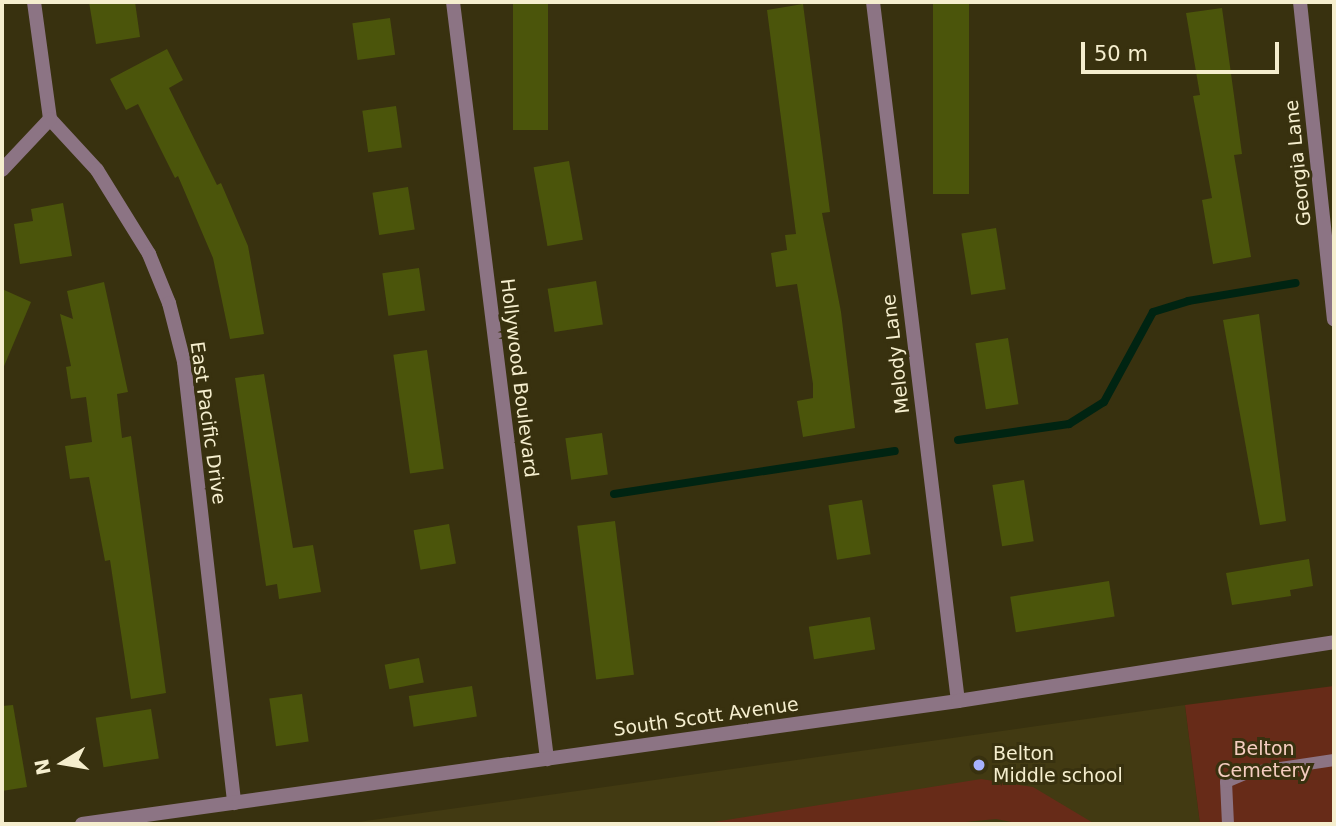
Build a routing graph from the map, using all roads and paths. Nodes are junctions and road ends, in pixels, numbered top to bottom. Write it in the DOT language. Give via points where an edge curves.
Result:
graph roads {
  1 [pos="34,2"];
  2 [pos="453,2"];
  3 [pos="873,2"];
  4 [pos="1300,2"];
  5 [pos="50,119"];
  6 [pos="2,170"];
  7 [pos="1334,319"];
  8 [pos="1334,642"];
  9 [pos="958,701"];
  10 [pos="547,759"];
  11 [pos="1334,760"];
  12 [pos="234,803"];
  13 [pos="82,824"];
  14 [pos="1228,824"];
  1 -- 5 [label="street"];
  2 -- 10 [label="street, Hollywood Boulevard"];
  3 -- 9 [label="street, Melody Lane"];
  4 -- 7 [label="street, Georgia Lane"];
  5 -- 6 [label="street"];
  5 -- 12 [label="street, East Pacific Drive" via="124,207 169,303 184,362"];
  8 -- 9 [label="street, South Scott Avenue"];
  9 -- 10 [label="street, South Scott Avenue"];
  10 -- 12 [label="street, South Scott Avenue"];
  11 -- 14 [label="lane" via="1247,773 1226,782"];
  12 -- 13 [label="street, South Scott Avenue"];
}
